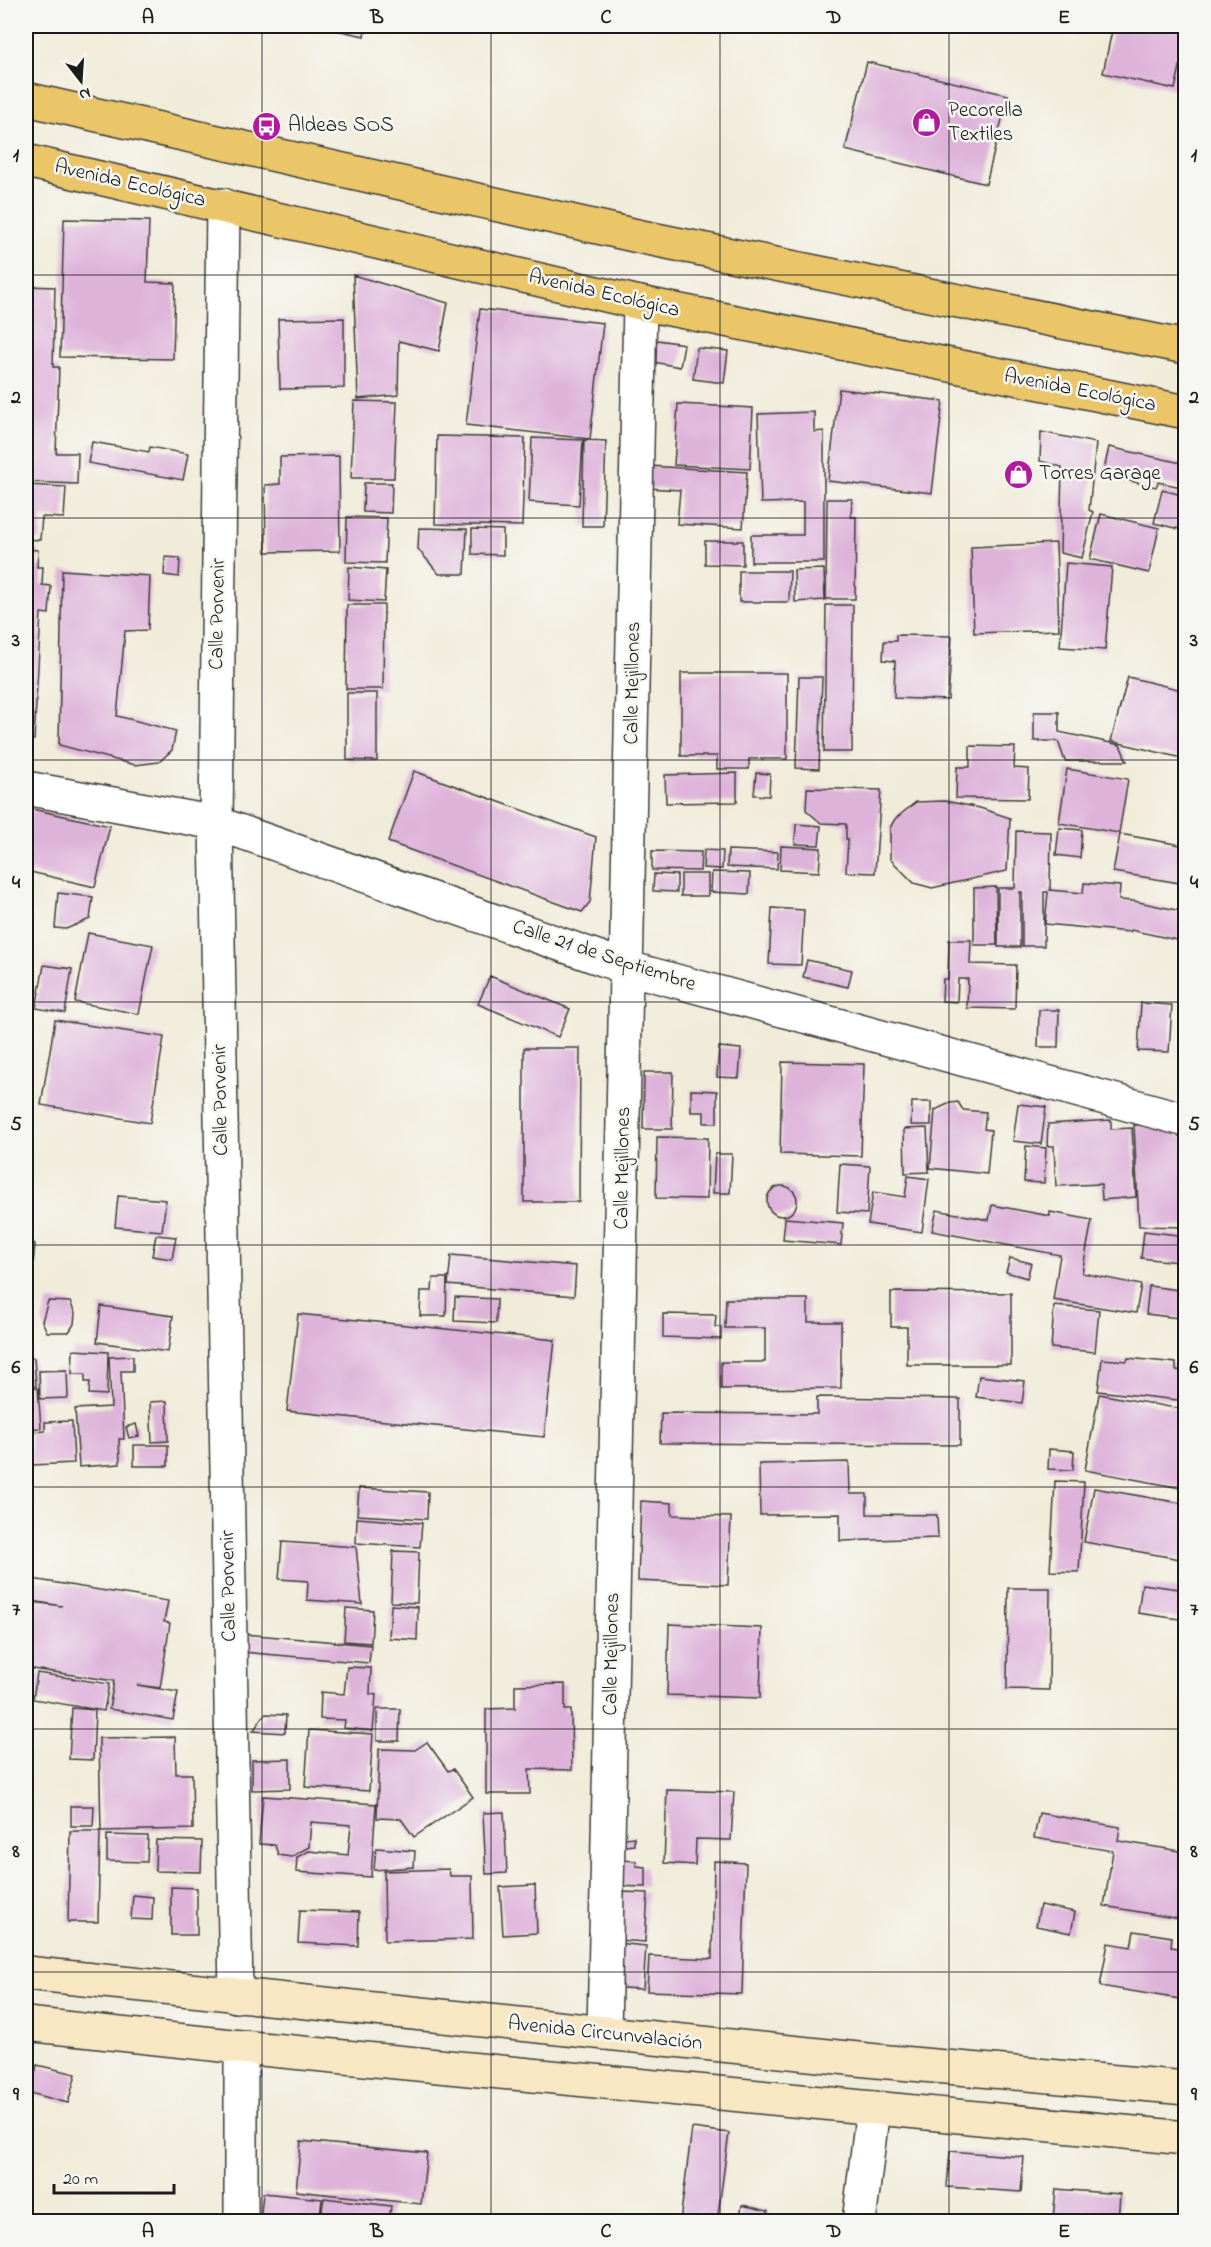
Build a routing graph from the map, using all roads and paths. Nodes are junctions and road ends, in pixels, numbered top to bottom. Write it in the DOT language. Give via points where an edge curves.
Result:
graph roads {
  1 [pos="26,99"];
  2 [pos="26,160"];
  3 [pos="223,205"];
  4 [pos="640,303"];
  5 [pos="1185,347"];
  6 [pos="1185,412"];
  7 [pos="26,788"];
  8 [pos="216,822"];
  9 [pos="628,968"];
  10 [pos="1185,1120"];
  11 [pos="26,1973"];
  12 [pos="237,1995"];
  13 [pos="26,2024"];
  14 [pos="604,2033"];
  15 [pos="241,2047"];
  16 [pos="1185,2088"];
  17 [pos="873,2108"];
  18 [pos="1185,2138"];
  19 [pos="241,2222"];
  20 [pos="859,2222"];
  1 -- 5 [label="main road" via="642,237"];
  2 -- 3 [label="main road, Avenida Ecológica"];
  3 -- 4 [label="main road, Avenida Ecológica"];
  3 -- 8 [label="street, Calle Porvenir"];
  4 -- 6 [label="main road, Avenida Ecológica"];
  4 -- 9 [label="street, Calle Mejillones"];
  7 -- 8 [label="street, Calle 21 de Septiembre"];
  8 -- 9 [label="street, Calle 21 de Septiembre"];
  8 -- 12 [label="street, Calle Porvenir"];
  9 -- 10 [label="street, Calle 21 de Septiembre"];
  9 -- 14 [label="street, Calle Mejillones"];
  11 -- 12 [label="main road, Avenida Circunvalación"];
  12 -- 14 [label="main road, Avenida Circunvalación"];
  13 -- 15 [label="main road"];
  14 -- 16 [label="main road, Avenida Circunvalación"];
  15 -- 17 [label="main road"];
  15 -- 19 [label="street"];
  17 -- 18 [label="main road"];
  17 -- 20 [label="street"];
}
